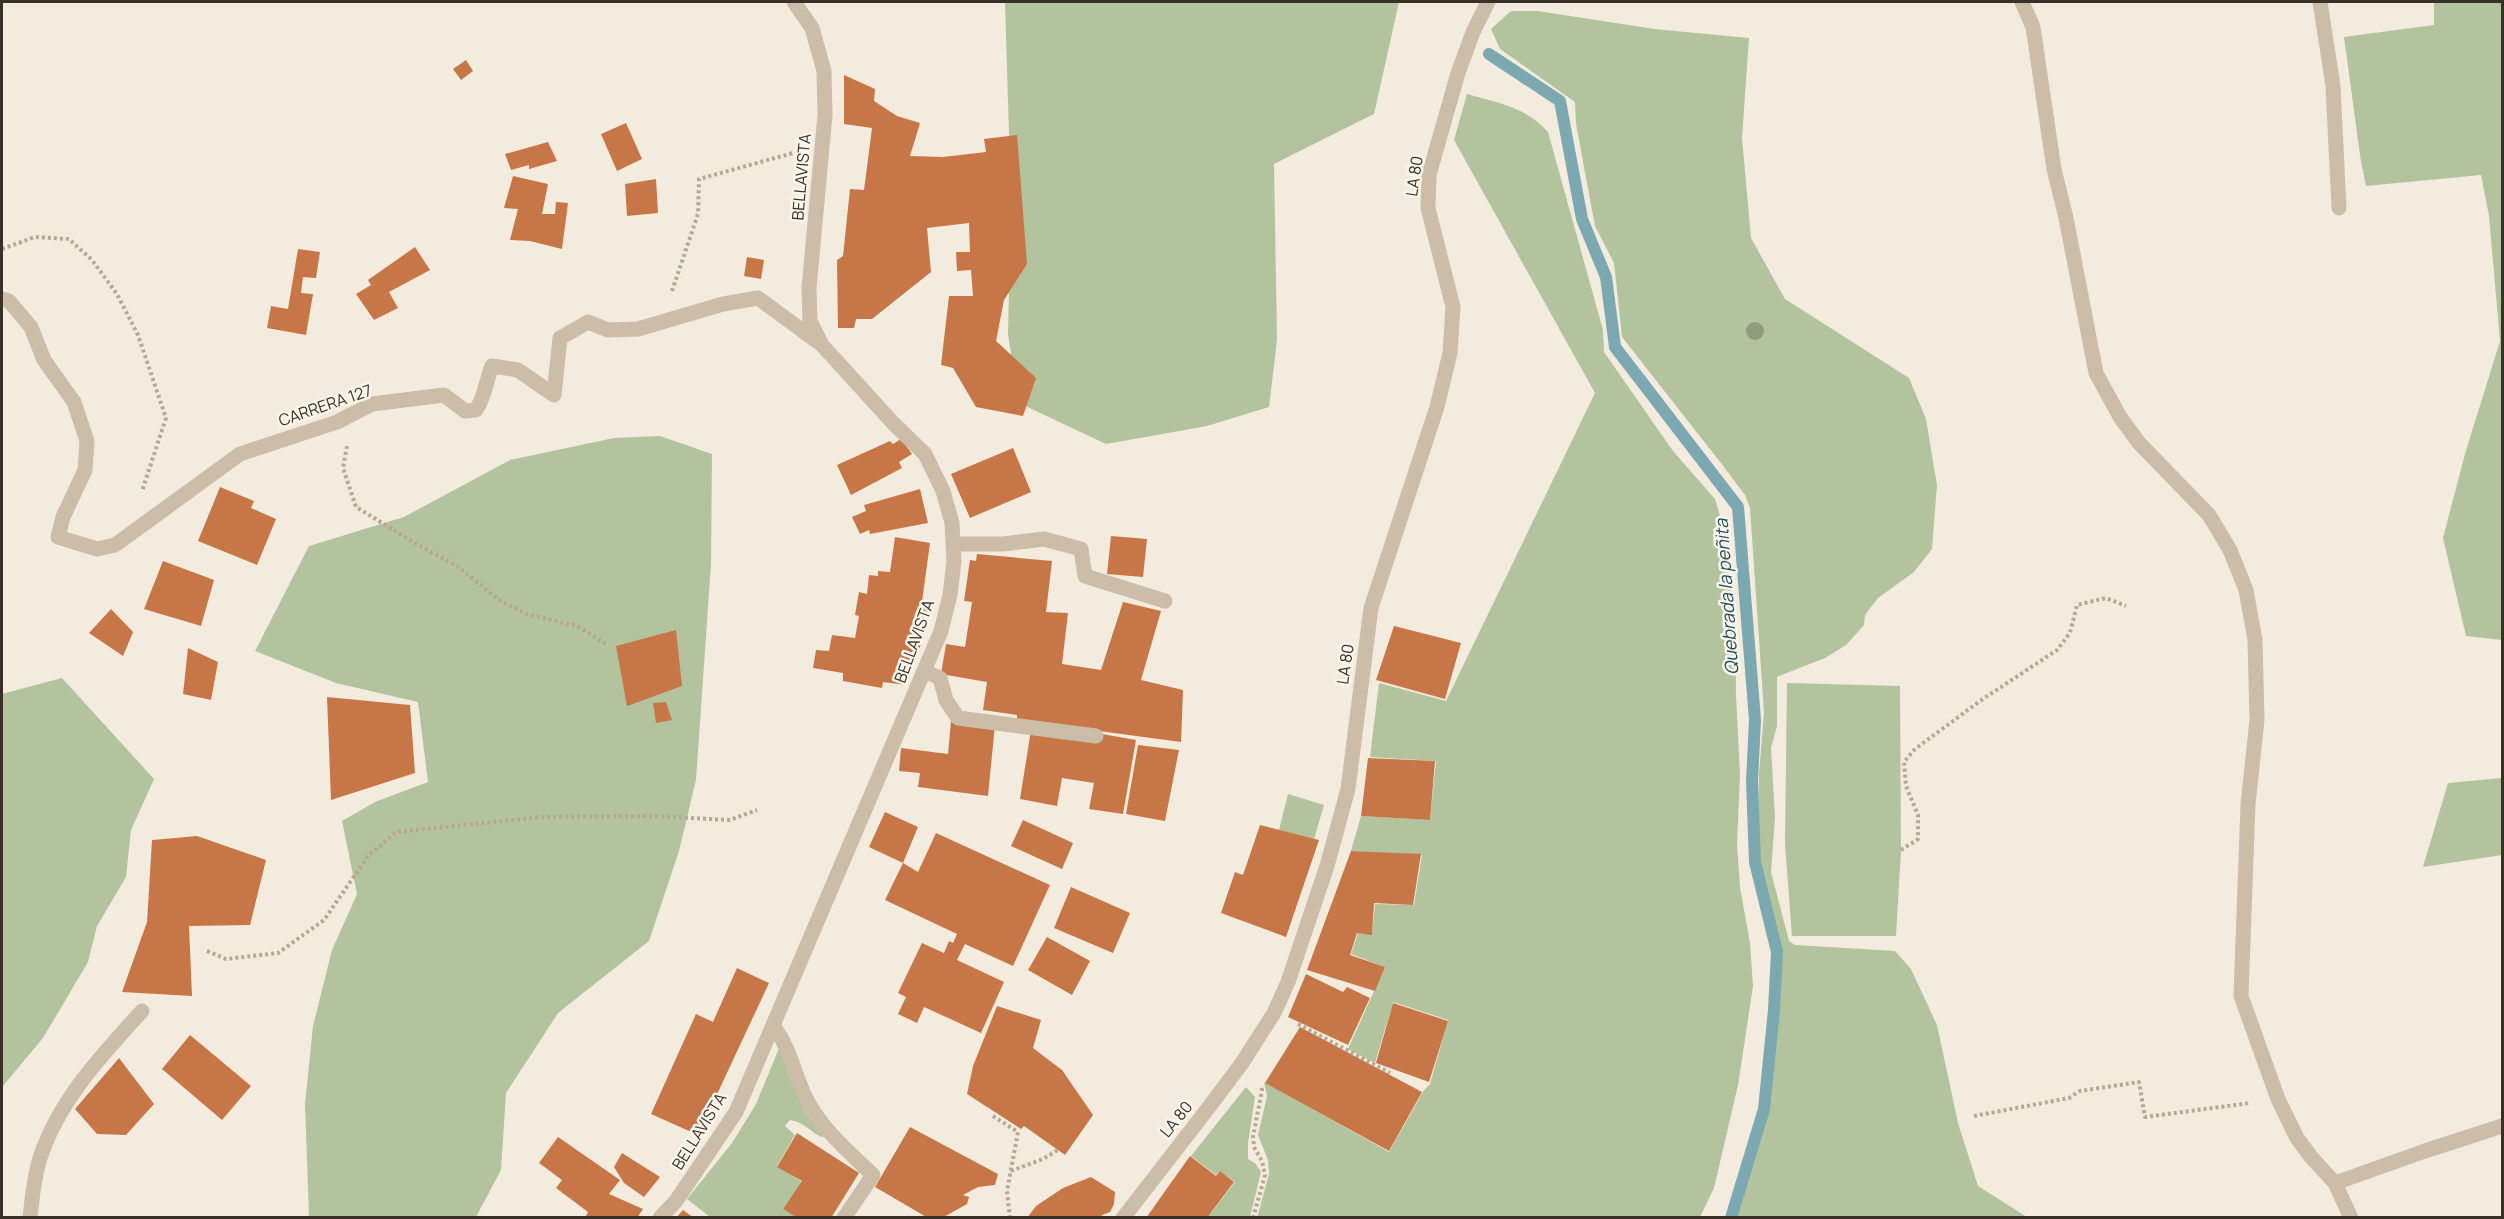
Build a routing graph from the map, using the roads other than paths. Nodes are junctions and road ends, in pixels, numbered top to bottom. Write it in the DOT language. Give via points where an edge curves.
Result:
graph roads {
  1 [pos="794,2"];
  2 [pos="1488,2"];
  3 [pos="2022,2"];
  4 [pos="2320,2"];
  5 [pos="2339,208"];
  6 [pos="2,299"];
  7 [pos="822,345"];
  8 [pos="954,544"];
  9 [pos="1165,602"];
  10 [pos="924,671"];
  11 [pos="1096,736"];
  12 [pos="141,1011"];
  13 [pos="774,1027"];
  14 [pos="2502,1126"];
  15 [pos="2335,1183"];
  16 [pos="30,1218"];
  17 [pos="660,1218"];
  18 [pos="844,1218"];
  19 [pos="1123,1218"];
  20 [pos="2351,1218"];
  1 -- 7 [label="street, BELLAVISTA" via="812,28 824,71 825,115 809,288 810,321"];
  2 -- 19 [label="street, LA 80" via="1458,73 1429,175 1428,207 1453,307 1450,353 1437,407 1371,608 1348,789 1327,866 1274,1013 1239,1066"];
  3 -- 15 [label="street" via="2033,27 2054,169 2096,373 2139,443 2209,515 2247,590 2255,640 2257,720 2248,804 2241,996 2278,1099 2297,1138"];
  4 -- 5 [label="street" via="2333,86"];
  6 -- 7 [label="street, CARRERA 127" via="9,301 31,327 44,360 74,402 87,441 85,470 63,516 58,537 98,549 115,544 240,454 337,422 372,404 444,395 465,411 476,410 492,366 518,370 554,395 560,338 588,322 608,330 638,329 758,298"];
  7 -- 8 [label="street, BELLAVISTA" via="925,454 943,491"];
  8 -- 9 [label="street" via="1044,539 1081,549 1085,576"];
  8 -- 10 [label="street, BELLAVISTA" via="950,595 941,631"];
  10 -- 11 [label="street" via="940,678 946,700 958,718"];
  10 -- 13 [label="street, BELLAVISTA"];
  12 -- 16 [label="street" via="92,1066 64,1108 40,1159"];
  13 -- 17 [label="street, BELLAVISTA" via="736,1112 676,1201"];
  13 -- 18 [label="street" via="785,1042 804,1094 820,1123 873,1175"];
  14 -- 15 [label="street"];
  15 -- 20 [label="street"];
}
